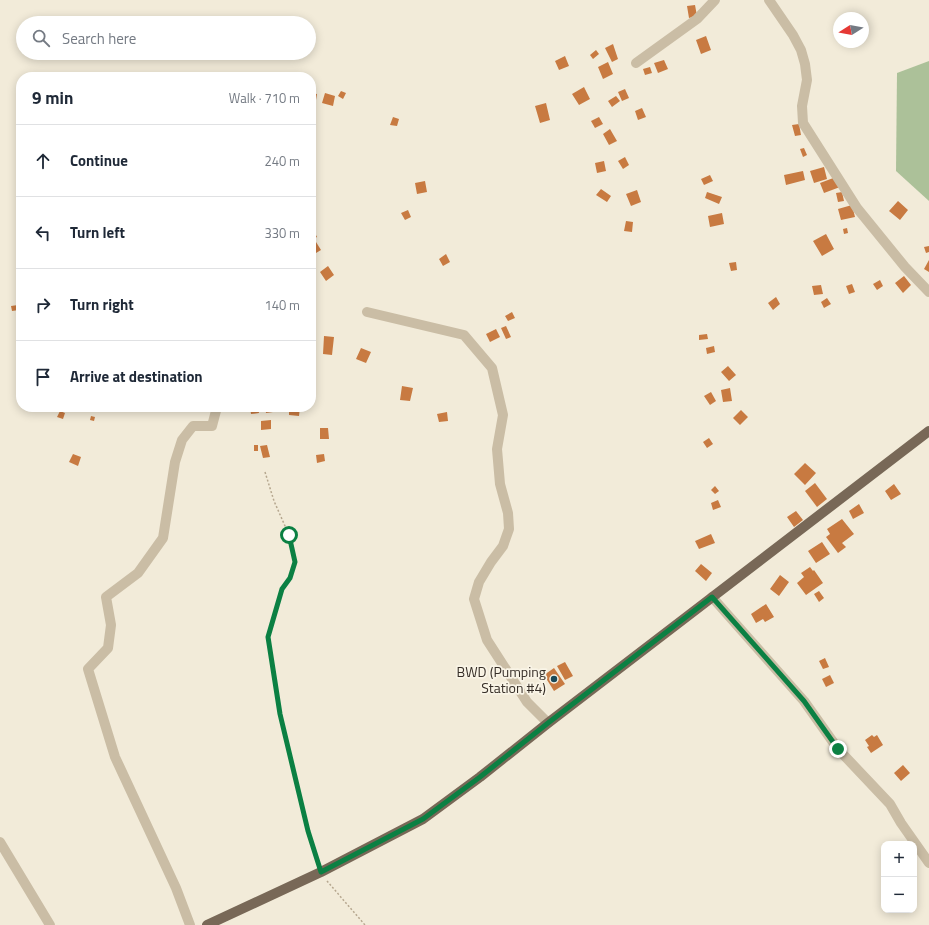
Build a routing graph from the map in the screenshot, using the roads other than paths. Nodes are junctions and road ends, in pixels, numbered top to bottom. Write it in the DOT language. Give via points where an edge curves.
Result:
graph roads {
  1 [pos="715,0"];
  2 [pos="769,0"];
  3 [pos="636,63"];
  4 [pos="929,292"];
  5 [pos="367,312"];
  6 [pos="216,412"];
  7 [pos="929,431"];
  8 [pos="712,597"];
  9 [pos="548,723"];
  10 [pos="0,842"];
  11 [pos="929,863"];
  12 [pos="50,925"];
  13 [pos="190,925"];
  14 [pos="207,925"];
  1 -- 3 [label="street" via="696,19"];
  2 -- 4 [label="street" via="793,35 806,64 803,123 857,208"];
  5 -- 9 [label="street" via="464,335 492,368 503,415 497,449 500,484 508,513 509,529 503,546 479,582 474,599 488,640 527,702"];
  6 -- 13 [label="street" via="212,426 193,426 182,440 175,462 163,538 138,573 106,596 111,625 108,648 88,669 115,757 176,888"];
  7 -- 8 [label="main road"];
  8 -- 9 [label="main road"];
  8 -- 11 [label="street" via="804,701 838,749 890,804"];
  9 -- 14 [label="main road" via="423,819 321,872"];
  10 -- 12 [label="street"];
}
